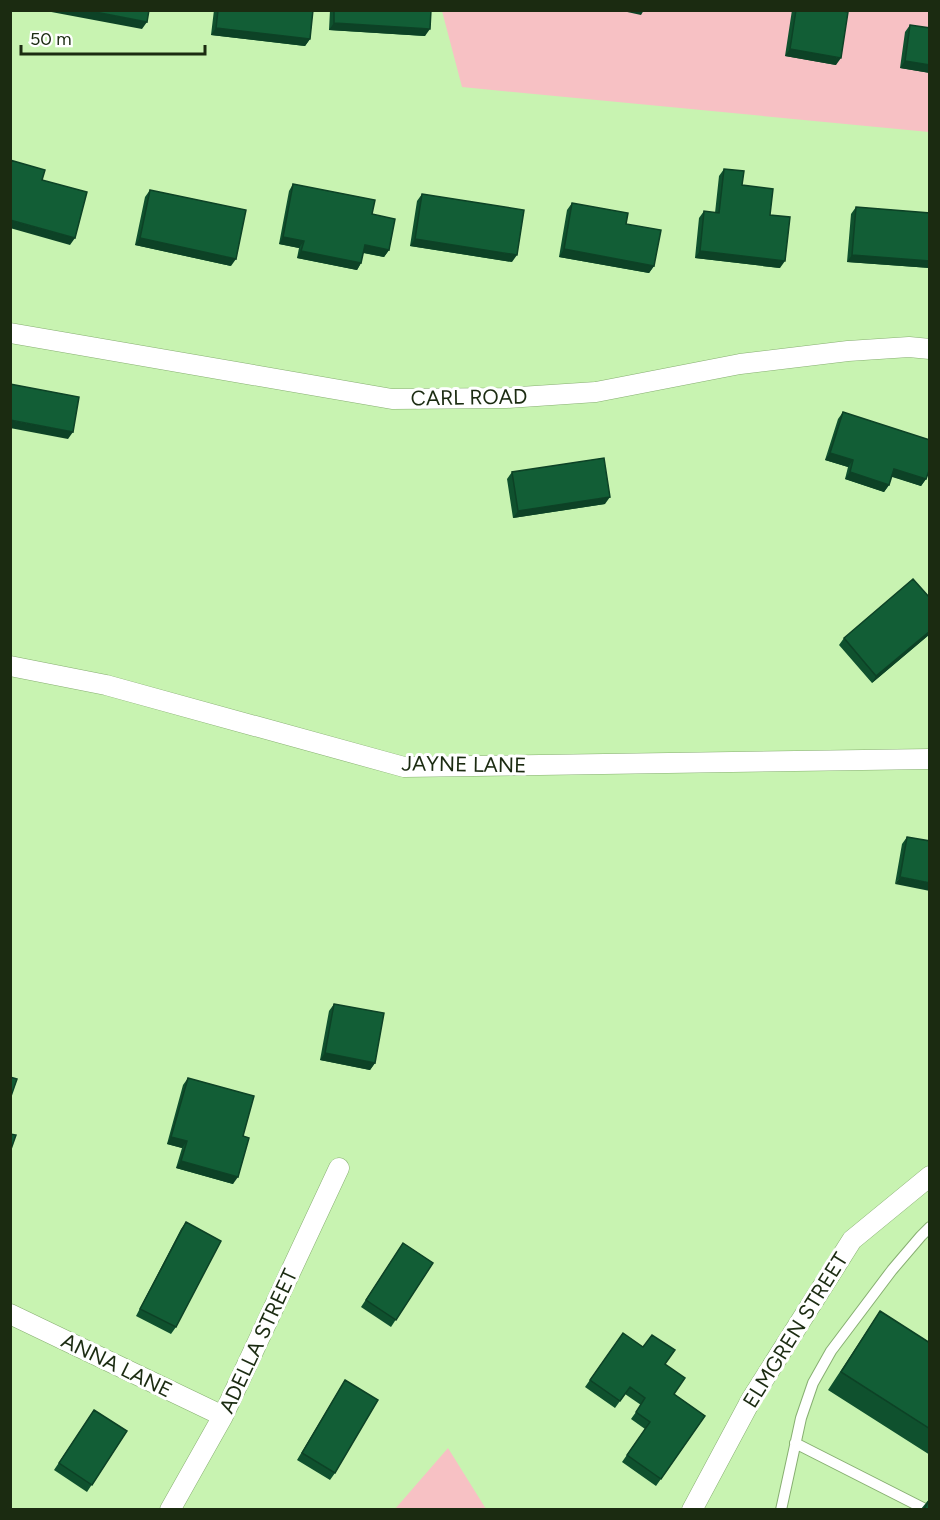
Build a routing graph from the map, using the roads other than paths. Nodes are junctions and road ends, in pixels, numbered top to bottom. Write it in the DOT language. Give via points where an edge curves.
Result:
graph roads {
  1 [pos="10,333"];
  2 [pos="930,349"];
  3 [pos="10,666"];
  4 [pos="930,759"];
  5 [pos="339,1168"];
  6 [pos="930,1176"];
  7 [pos="930,1227"];
  8 [pos="10,1314"];
  9 [pos="223,1416"];
  10 [pos="795,1443"];
  11 [pos="170,1509"];
  12 [pos="692,1509"];
  13 [pos="781,1509"];
  14 [pos="927,1509"];
  1 -- 2 [label="street, CARL ROAD" via="392,399 596,392 740,364 848,351"];
  3 -- 4 [label="street, JAYNE LANE" via="106,685 404,767"];
  5 -- 9 [label="street, ADELLA STREET"];
  6 -- 12 [label="street, ELMGREN STREET" via="852,1240 752,1398"];
  7 -- 10 [label="lane" via="831,1351 813,1383"];
  8 -- 9 [label="street, ANNA LANE"];
  9 -- 11 [label="street, ADELLA STREET"];
  10 -- 13 [label="lane"];
  10 -- 14 [label="lane"];
}
